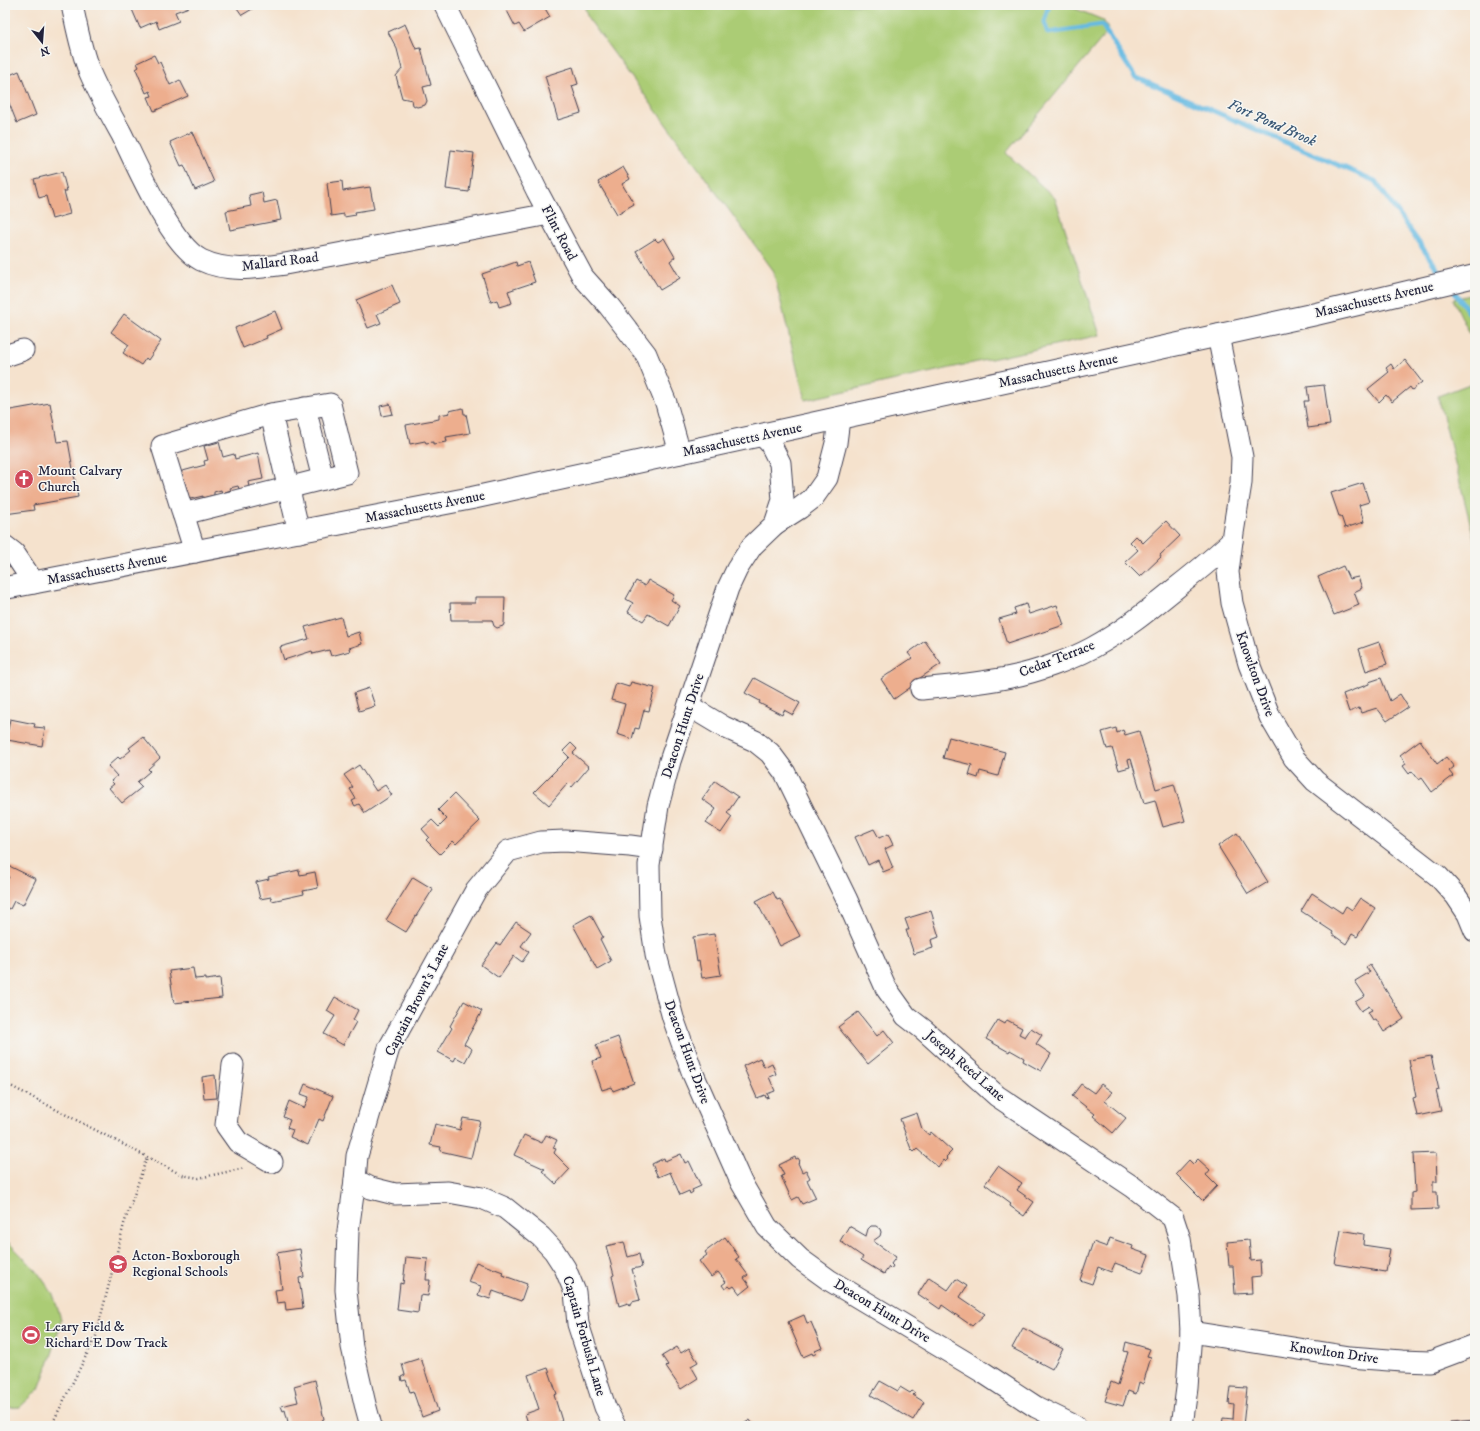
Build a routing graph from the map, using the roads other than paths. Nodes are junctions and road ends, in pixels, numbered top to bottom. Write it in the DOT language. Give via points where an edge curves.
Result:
graph roads {
  1 [pos="72,5"];
  2 [pos="445,5"];
  3 [pos="549,214"];
  4 [pos="1469,278"];
  5 [pos="1218,335"];
  6 [pos="271,414"];
  7 [pos="838,419"];
  8 [pos="762,435"];
  9 [pos="680,453"];
  10 [pos="288,487"];
  11 [pos="183,514"];
  12 [pos="775,524"];
  13 [pos="299,532"];
  14 [pos="1232,541"];
  15 [pos="5,546"];
  16 [pos="195,552"];
  17 [pos="34,583"];
  18 [pos="5,588"];
  19 [pos="921,689"];
  20 [pos="689,706"];
  21 [pos="652,849"];
  22 [pos="1475,931"];
  23 [pos="233,1065"];
  24 [pos="272,1162"];
  25 [pos="355,1180"];
  26 [pos="1191,1332"];
  27 [pos="1475,1345"];
  28 [pos="371,1426"];
  29 [pos="615,1426"];
  30 [pos="1075,1426"];
  31 [pos="1182,1426"];
  1 -- 3 [label="street, Mallard Road" via="79,38 93,80 162,214 183,245 200,260 223,267 247,269"];
  2 -- 3 [label="street, Flint Road"];
  3 -- 9 [label="street, Flint Road" via="582,277 609,306 646,354 666,403"];
  4 -- 5 [label="main road, Massachusetts Avenue"];
  5 -- 7 [label="main road, Massachusetts Avenue"];
  5 -- 14 [label="street, Knowlton Drive" via="1242,457 1241,483"];
  6 -- 10 [label="street"];
  6 -- 10 [label="street" via="305,408 323,479"];
  6 -- 11 [label="street" via="162,446"];
  7 -- 8 [label="main road, Massachusetts Avenue"];
  7 -- 12 [label="street, Deacon Hunt Drive" via="836,443 828,478 813,498"];
  8 -- 9 [label="main road, Massachusetts Avenue"];
  8 -- 12 [label="street, Deacon Hunt Drive" via="770,443 780,463 783,500"];
  9 -- 13 [label="main road, Massachusetts Avenue"];
  10 -- 11 [label="street"];
  10 -- 13 [label="street"];
  11 -- 16 [label="street"];
  12 -- 20 [label="street, Deacon Hunt Drive" via="752,546 728,588"];
  13 -- 16 [label="main road, Massachusetts Avenue"];
  14 -- 19 [label="street, Cedar Terrace" via="1163,598 1091,649 1012,677"];
  14 -- 22 [label="street, Knowlton Drive" via="1228,572 1240,636 1270,717 1294,758 1315,781 1438,876 1456,896"];
  15 -- 17 [label="street" via="14,553"];
  16 -- 17 [label="main road, Massachusetts Avenue"];
  17 -- 18 [label="main road, Massachusetts Avenue"];
  20 -- 21 [label="street, Deacon Hunt Drive" via="658,806"];
  20 -- 26 [label="street, Joseph Reed Lane" via="724,727 755,741 770,753 785,773 846,898 886,988 906,1016 997,1096 1133,1187 1173,1218 1180,1239 1190,1296"];
  21 -- 25 [label="street, Captain Brown's Lane" via="565,841 541,842 508,851 476,890 389,1048 357,1156"];
  21 -- 30 [label="street, Deacon Hunt Drive" via="649,866 650,916 656,955 673,1018 693,1074 724,1146 741,1182 767,1226 800,1259 829,1280 1036,1407"];
  23 -- 24 [label="street" via="226,1125 238,1142"];
  25 -- 28 [label="street, Captain Brown's Lane" via="348,1232 346,1290 352,1347"];
  25 -- 29 [label="street, Captain Forbush Lane" via="371,1188 395,1194 448,1192 482,1198 505,1208 541,1237 565,1268 575,1292 580,1331 605,1407"];
  26 -- 27 [label="street, Knowlton Drive" via="1350,1357 1402,1361 1430,1362"];
  26 -- 31 [label="street, Joseph Reed Lane"];
}
